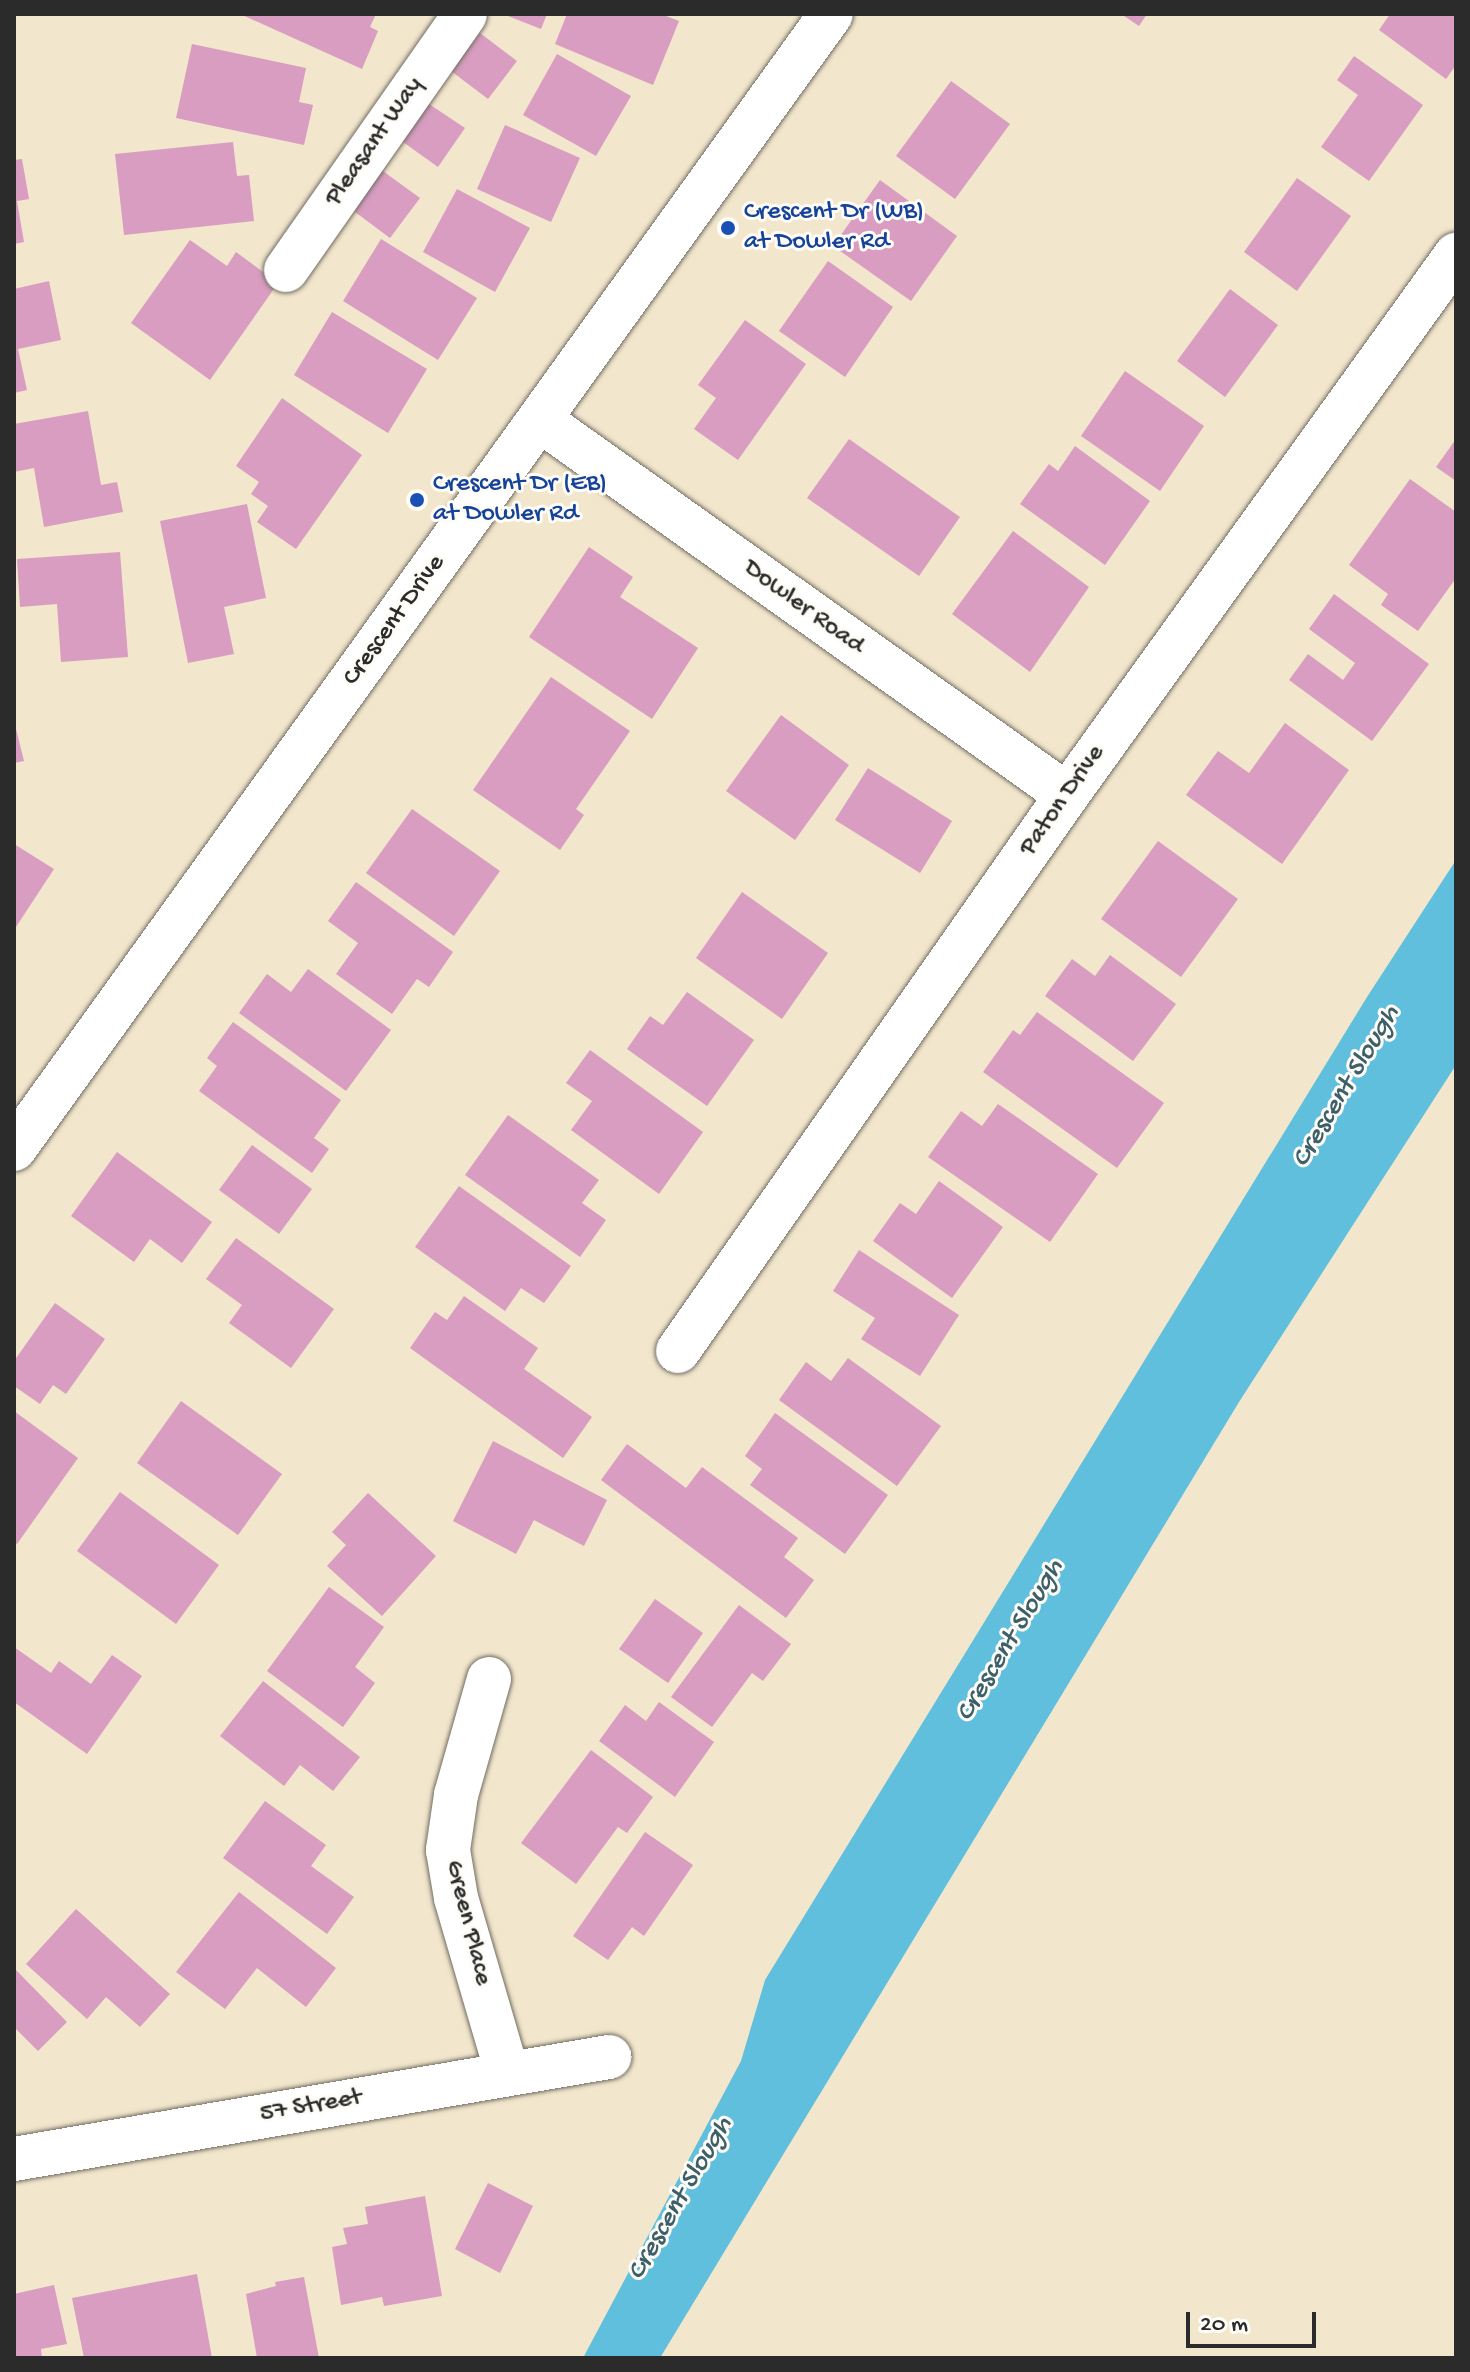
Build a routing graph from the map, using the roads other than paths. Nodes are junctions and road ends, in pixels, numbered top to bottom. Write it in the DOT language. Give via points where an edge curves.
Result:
graph roads {
  1 [pos="465,14"];
  2 [pos="831,14"];
  3 [pos="1456,255"];
  4 [pos="286,270"];
  5 [pos="540,420"];
  6 [pos="1067,795"];
  7 [pos="14,1149"];
  8 [pos="678,1351"];
  9 [pos="489,1679"];
  10 [pos="609,2057"];
  11 [pos="507,2072"];
  12 [pos="14,2159"];
  1 -- 4 [label="street, Pleasant Way"];
  2 -- 5 [label="street, Crescent Drive"];
  3 -- 6 [label="street, Paton Drive"];
  5 -- 6 [label="street, Dowler Road"];
  5 -- 7 [label="street, Crescent Drive"];
  6 -- 8 [label="street, Paton Drive"];
  9 -- 11 [label="street, Green Place" via="456,1795 448,1850 456,1898"];
  10 -- 11 [label="street, 57 Street"];
  11 -- 12 [label="street, 57 Street"];
}
